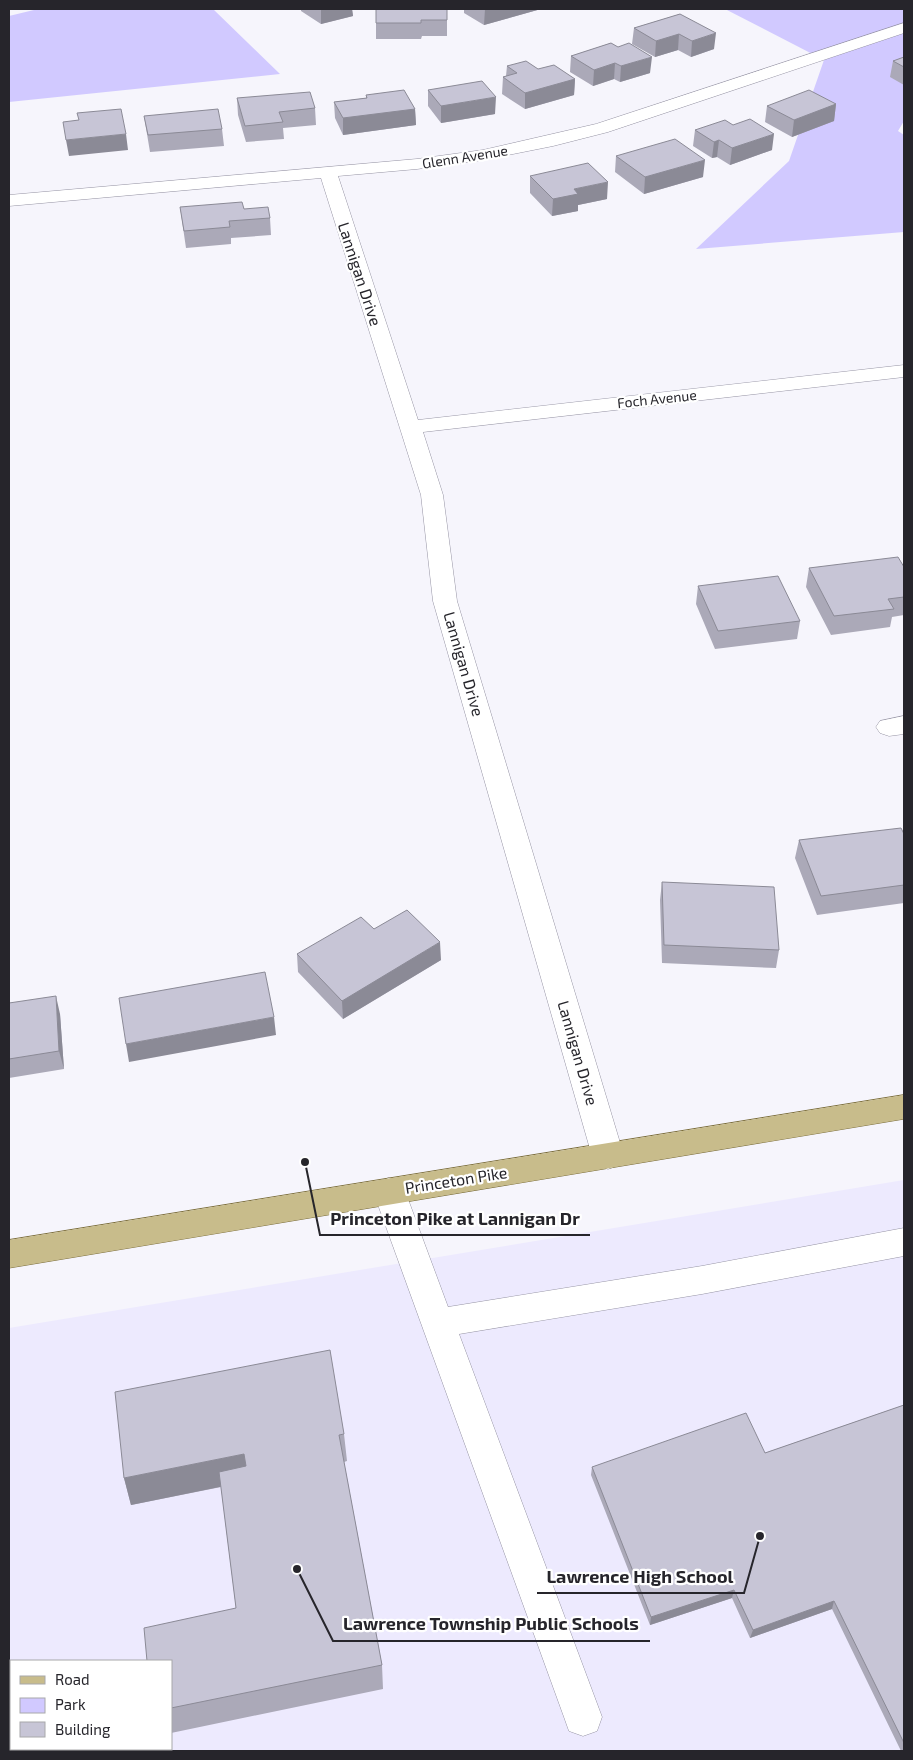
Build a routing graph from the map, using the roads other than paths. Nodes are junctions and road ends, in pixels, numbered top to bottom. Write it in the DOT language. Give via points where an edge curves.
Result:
graph roads {
  1 [pos="904,28"];
  2 [pos="328,172"];
  3 [pos="9,200"];
  4 [pos="904,371"];
  5 [pos="410,427"];
  6 [pos="904,1107"];
  7 [pos="608,1156"];
  8 [pos="390,1191"];
  9 [pos="904,1242"];
  10 [pos="9,1254"];
  11 [pos="438,1323"];
  12 [pos="584,1717"];
  1 -- 2 [label="street, Glenn Avenue" via="602,128 547,142 483,155"];
  2 -- 3 [label="street, Glenn Avenue"];
  2 -- 5 [label="street, Lannigan Drive"];
  4 -- 5 [label="street, Foch Avenue"];
  5 -- 7 [label="street, Lannigan Drive" via="432,495 445,601"];
  6 -- 7 [label="main road, Princeton Pike"];
  7 -- 8 [label="main road, Princeton Pike"];
  8 -- 10 [label="main road, Princeton Pike"];
  8 -- 11 [label="street"];
  9 -- 11 [label="street" via="702,1280"];
  11 -- 12 [label="street"];
}
